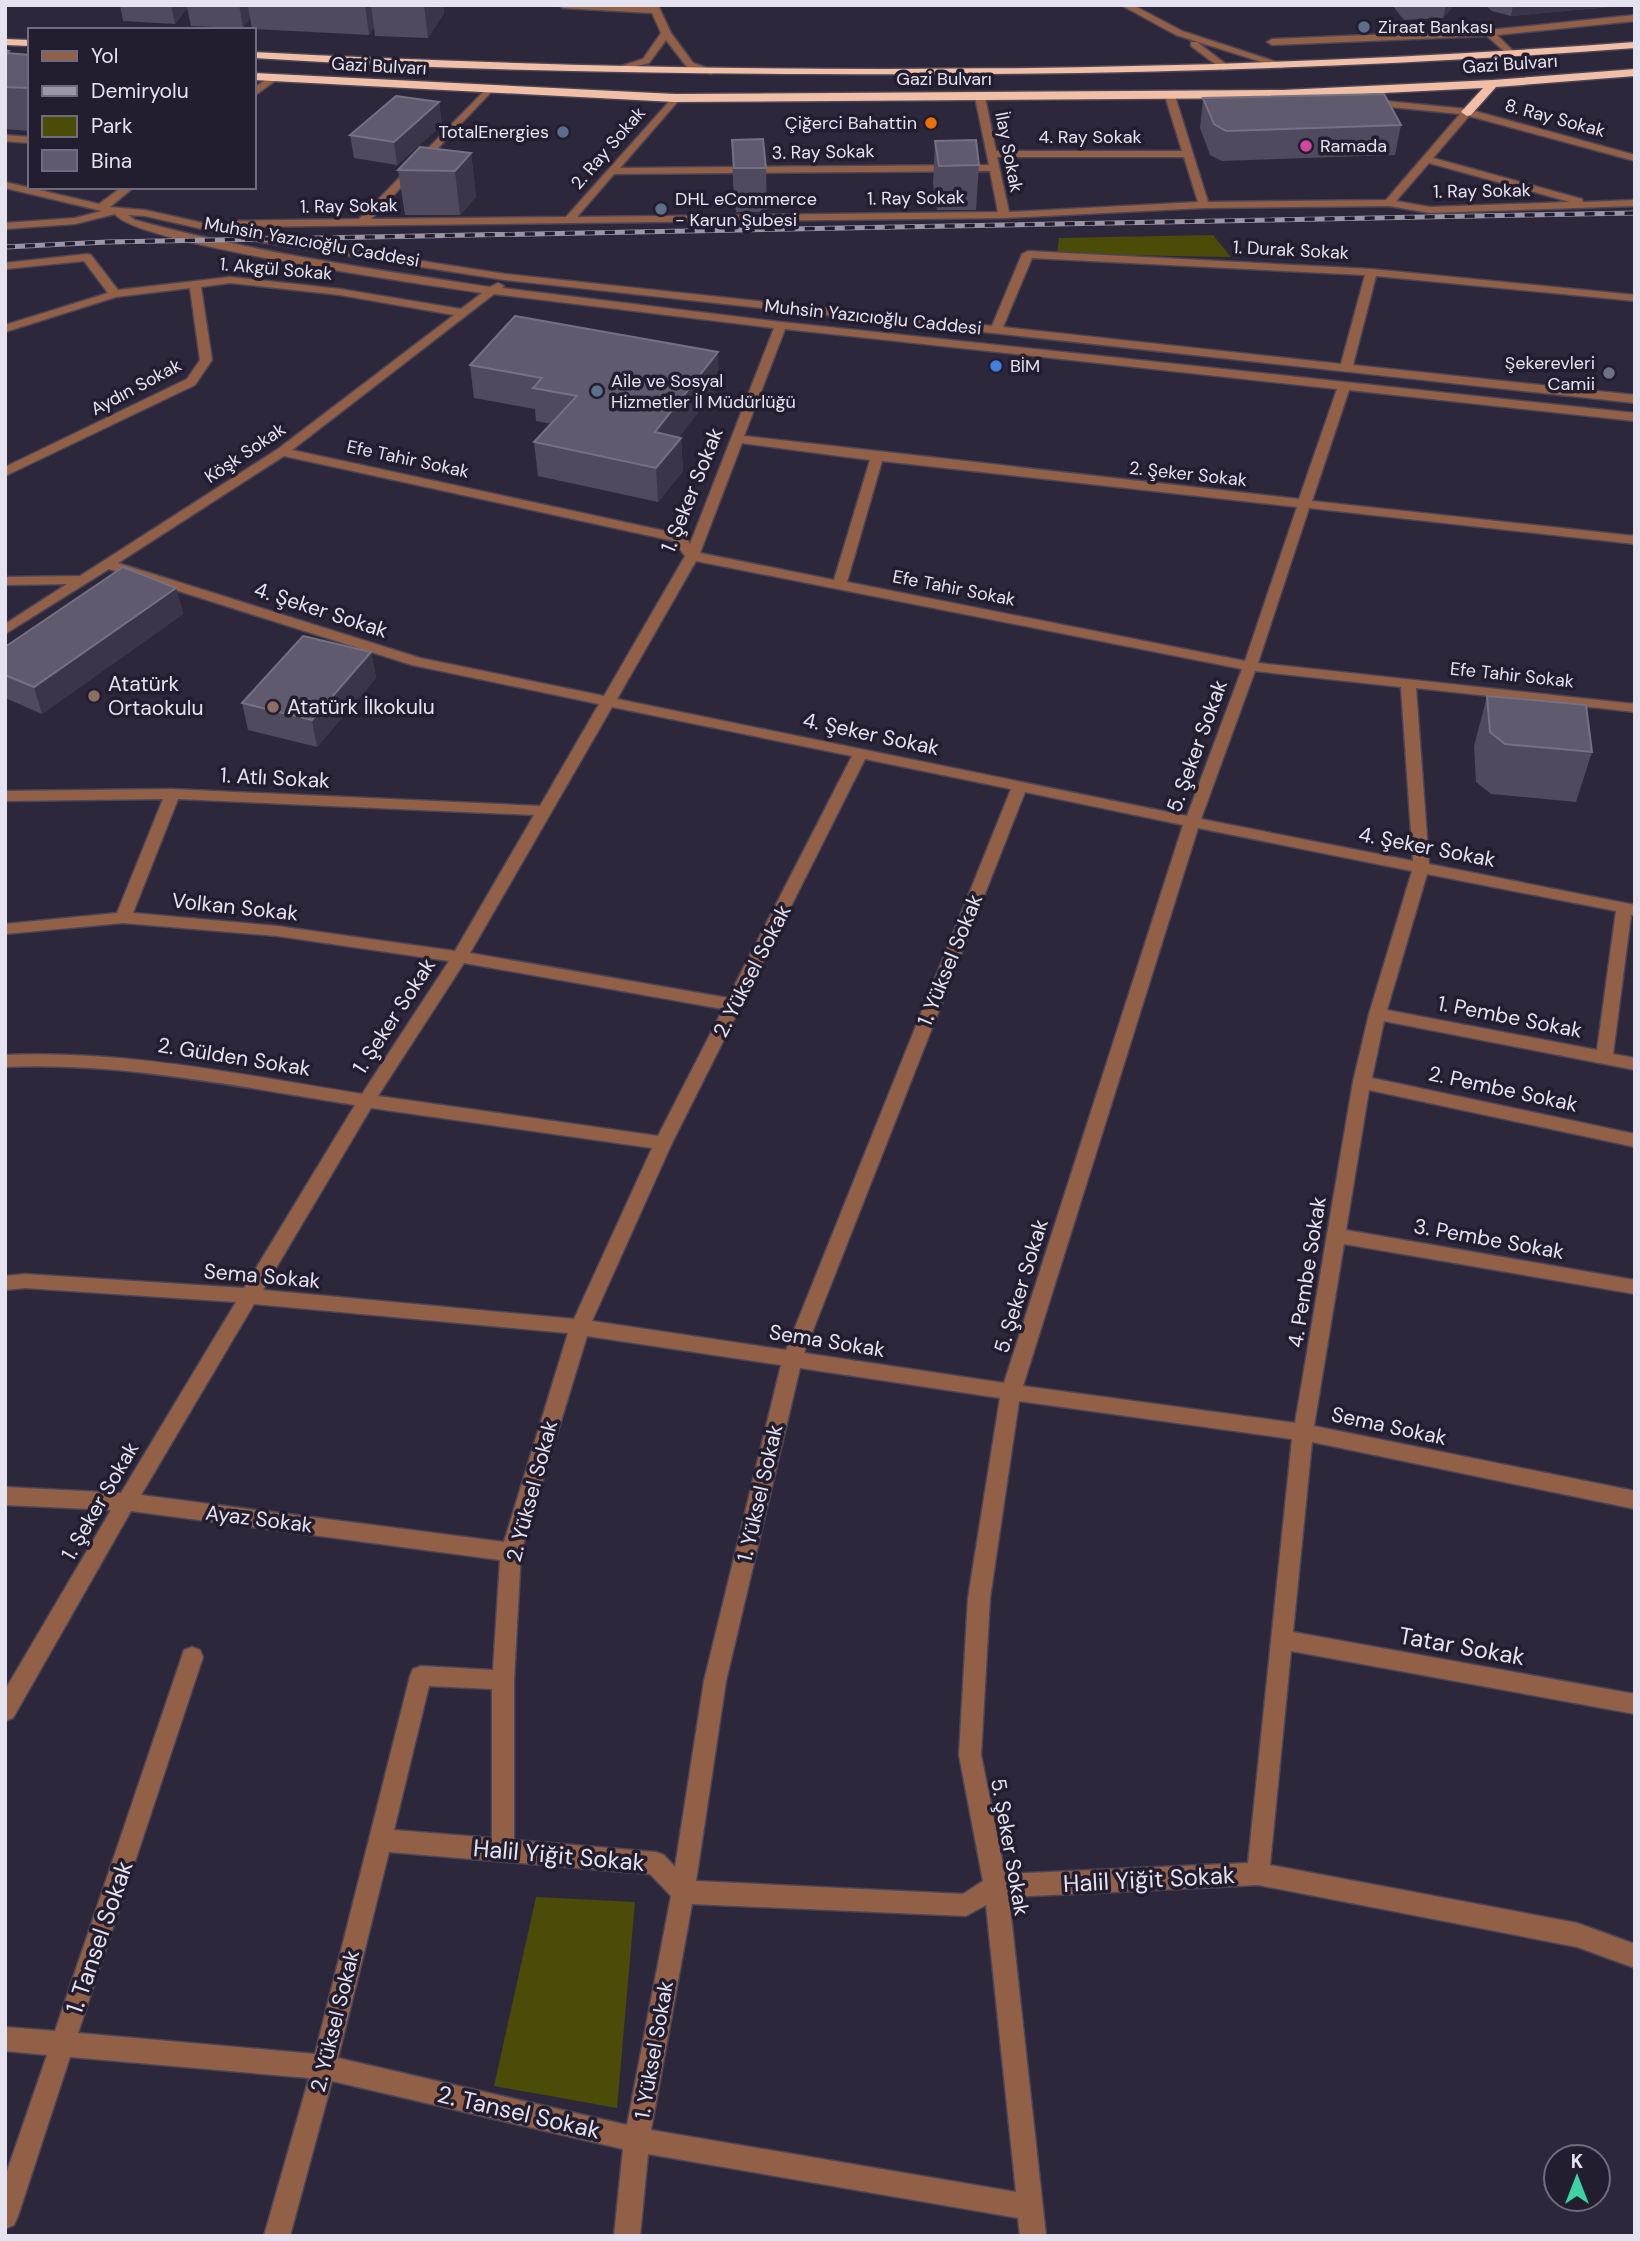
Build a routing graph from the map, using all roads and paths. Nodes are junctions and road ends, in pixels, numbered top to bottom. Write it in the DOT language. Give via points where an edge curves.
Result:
graph roads {
  1 [pos="563,5"];
  2 [pos="1125,5"];
  3 [pos="655,8"];
  4 [pos="1635,19"];
  5 [pos="666,33"];
  6 [pos="1180,33"];
  7 [pos="1489,33"];
  8 [pos="5,42"];
  9 [pos="1272,42"];
  10 [pos="28,43"];
  11 [pos="1635,45"];
  12 [pos="256,55"];
  13 [pos="1511,55"];
  14 [pos="1284,66"];
  15 [pos="1226,68"];
  16 [pos="621,69"];
  17 [pos="711,71"];
  18 [pos="1635,72"];
  19 [pos="256,77"];
  20 [pos="274,78"];
  21 [pos="1493,84"];
  22 [pos="489,89"];
  23 [pos="256,92"];
  24 [pos="1333,92"];
  25 [pos="1283,94"];
  26 [pos="1170,96"];
  27 [pos="980,97"];
  28 [pos="675,98"];
  29 [pos="1467,112"];
  30 [pos="5,138"];
  31 [pos="28,140"];
  32 [pos="991,154"];
  33 [pos="1188,154"];
  34 [pos="1635,158"];
  35 [pos="1426,159"];
  36 [pos="994,168"];
  37 [pos="611,171"];
  38 [pos="5,186"];
  39 [pos="126,189"];
  40 [pos="1389,203"];
  41 [pos="1635,203"];
  42 [pos="1204,205"];
  43 [pos="1597,206"];
  44 [pos="101,208"];
  45 [pos="115,211"];
  46 [pos="1004,215"];
  47 [pos="568,222"];
  48 [pos="361,223"];
  49 [pos="197,225"];
  50 [pos="5,226"];
  51 [pos="5,266"];
  52 [pos="1371,272"];
  53 [pos="505,278"];
  54 [pos="195,283"];
  55 [pos="495,290"];
  56 [pos="115,294"];
  57 [pos="1635,298"];
  58 [pos="465,313"];
  59 [pos="781,325"];
  60 [pos="5,329"];
  61 [pos="996,331"];
  62 [pos="1345,377"];
  63 [pos="1635,400"];
  64 [pos="1635,417"];
  65 [pos="737,439"];
  66 [pos="282,452"];
  67 [pos="877,457"];
  68 [pos="5,471"];
  69 [pos="1306,505"];
  70 [pos="1635,540"];
  71 [pos="692,556"];
  72 [pos="108,564"];
  73 [pos="82,580"];
  74 [pos="5,581"];
  75 [pos="839,585"];
  76 [pos="5,630"];
  77 [pos="1250,666"];
  78 [pos="1408,683"];
  79 [pos="607,700"];
  80 [pos="1635,708"];
  81 [pos="861,753"];
  82 [pos="1020,786"];
  83 [pos="172,794"];
  84 [pos="5,796"];
  85 [pos="542,811"];
  86 [pos="1192,822"];
  87 [pos="1421,866"];
  88 [pos="1629,909"];
  89 [pos="123,918"];
  90 [pos="5,929"];
  91 [pos="460,957"];
  92 [pos="735,1005"];
  93 [pos="1377,1014"];
  94 [pos="1604,1058"];
  95 [pos="5,1061"];
  96 [pos="1635,1064"];
  97 [pos="1362,1082"];
  98 [pos="366,1101"];
  99 [pos="1635,1141"];
  100 [pos="663,1143"];
  101 [pos="1335,1235"];
  102 [pos="5,1283"];
  103 [pos="1635,1287"];
  104 [pos="249,1296"];
  105 [pos="580,1327"];
  106 [pos="792,1359"];
  107 [pos="1011,1392"];
  108 [pos="1303,1432"];
  109 [pos="5,1496"];
  110 [pos="1635,1500"];
  111 [pos="126,1502"];
  112 [pos="511,1552"];
  113 [pos="1280,1639"];
  114 [pos="192,1657"];
  115 [pos="503,1680"];
  116 [pos="1635,1704"];
  117 [pos="5,1711"];
  118 [pos="380,1840"];
  119 [pos="503,1850"];
  120 [pos="1258,1874"];
  121 [pos="996,1886"];
  122 [pos="683,1892"];
  123 [pos="1635,1956"];
  124 [pos="5,2039"];
  125 [pos="63,2045"];
  126 [pos="324,2067"];
  127 [pos="637,2140"];
  128 [pos="1030,2207"];
  129 [pos="5,2216"];
  130 [pos="277,2236"];
  131 [pos="627,2236"];
  132 [pos="1033,2236"];
  1 -- 3 [label="street"];
  2 -- 6 [label="street"];
  3 -- 5 [label="street"];
  4 -- 7 [label="street"];
  5 -- 16 [label="street" via="646,61"];
  5 -- 17 [label="street" via="690,65"];
  6 -- 14 [label="street"];
  6 -- 15 [label="street"];
  7 -- 9 [label="street"];
  7 -- 13 [label="street"];
  8 -- 10 [label="highway"];
  11 -- 13 [label="highway, Gazi Bulvarı"];
  12 -- 16 [label="highway, Gazi Bulvarı"];
  13 -- 14 [label="highway, Gazi Bulvarı"];
  14 -- 15 [label="highway, Gazi Bulvarı"];
  14 -- 24 [label="highway" via="1323,70 1342,78 1342,85"];
  15 -- 17 [label="highway, Gazi Bulvarı"];
  15 -- 25 [label="highway"];
  16 -- 17 [label="highway, Gazi Bulvarı"];
  18 -- 21 [label="highway, Gazi Bulvarı"];
  19 -- 20 [label="highway, Gazi Bulvarı"];
  20 -- 22 [label="highway, Gazi Bulvarı"];
  20 -- 23 [label="street"];
  21 -- 24 [label="highway, Gazi Bulvarı"];
  21 -- 29 [label="highway"];
  22 -- 28 [label="highway, Gazi Bulvarı"];
  22 -- 48 [label="street"];
  24 -- 25 [label="highway, Gazi Bulvarı"];
  25 -- 26 [label="highway, Gazi Bulvarı"];
  25 -- 29 [label="street, 8. Ray Sokak"];
  26 -- 27 [label="highway, Gazi Bulvarı"];
  26 -- 33 [label="street"];
  27 -- 28 [label="highway, Gazi Bulvarı"];
  27 -- 32 [label="street, İlay Sokak"];
  28 -- 37 [label="street, 2. Ray Sokak"];
  29 -- 34 [label="street, 8. Ray Sokak"];
  29 -- 35 [label="street"];
  30 -- 31 [label="street"];
  32 -- 33 [label="street, 4. Ray Sokak"];
  32 -- 36 [label="street, İlay Sokak"];
  33 -- 42 [label="street"];
  35 -- 40 [label="street"];
  35 -- 43 [label="street"];
  36 -- 37 [label="street, 3. Ray Sokak"];
  36 -- 46 [label="street, İlay Sokak"];
  37 -- 47 [label="street, 2. Ray Sokak"];
  38 -- 44 [label="street, Muhsin Yazıcıoğlu Caddesi"];
  39 -- 44 [label="street"];
  40 -- 42 [label="street, 1. Ray Sokak"];
  40 -- 43 [label="street, 1. Ray Sokak" via="1430,210"];
  41 -- 43 [label="street, 1. Ray Sokak"];
  42 -- 46 [label="street, 1. Ray Sokak"];
  44 -- 45 [label="street, Muhsin Yazıcıoğlu Caddesi"];
  45 -- 49 [label="street, Muhsin Yazıcıoğlu Caddesi"];
  45 -- 50 [label="street" via="75,221"];
  45 -- 55 [label="street, Muhsin Yazıcıoğlu Caddesi" via="131,222 210,243 302,262"];
  46 -- 47 [label="street, 1. Ray Sokak"];
  47 -- 48 [label="street, 1. Ray Sokak"];
  48 -- 49 [label="street, 1. Ray Sokak"];
  49 -- 53 [label="street, Muhsin Yazıcıoğlu Caddesi"];
  51 -- 56 [label="street" via="87,257"];
  52 -- 57 [label="street, 1. Durak Sokak"];
  52 -- 61 [label="street, 1. Durak Sokak" via="1028,254"];
  52 -- 62 [label="street, 5. Şeker Sokak"];
  53 -- 55 [label="street, Köşk Sokak"];
  53 -- 61 [label="street, Muhsin Yazıcıoğlu Caddesi"];
  54 -- 56 [label="street, 1. Akgül Sokak"];
  54 -- 58 [label="street, 1. Akgül Sokak" via="229,280 340,292"];
  54 -- 68 [label="street, Aydın Sokak" via="206,360 191,382"];
  55 -- 58 [label="street, Köşk Sokak"];
  55 -- 59 [label="street, Muhsin Yazıcıoğlu Caddesi"];
  56 -- 60 [label="street, 1. Akgül Sokak"];
  58 -- 66 [label="street, Köşk Sokak"];
  59 -- 62 [label="street, Muhsin Yazıcıoğlu Caddesi"];
  59 -- 65 [label="street, 1. Şeker Sokak"];
  61 -- 62 [label="street, Muhsin Yazıcıoğlu Caddesi"];
  62 -- 63 [label="street, Muhsin Yazıcıoğlu Caddesi"];
  62 -- 64 [label="street, Muhsin Yazıcıoğlu Caddesi"];
  62 -- 69 [label="street, 5. Şeker Sokak"];
  65 -- 67 [label="street, 2. Şeker Sokak"];
  65 -- 71 [label="street, 1. Şeker Sokak"];
  66 -- 71 [label="street, Efe Tahir Sokak" via="679,538"];
  66 -- 72 [label="street, Köşk Sokak"];
  67 -- 69 [label="street, 2. Şeker Sokak"];
  67 -- 75 [label="street"];
  69 -- 70 [label="street, 2. Şeker Sokak"];
  69 -- 77 [label="street, 5. Şeker Sokak"];
  71 -- 75 [label="street, Efe Tahir Sokak"];
  71 -- 79 [label="street, 1. Şeker Sokak"];
  72 -- 73 [label="street, Köşk Sokak"];
  72 -- 79 [label="street, 4. Şeker Sokak" via="417,662"];
  73 -- 74 [label="street"];
  73 -- 76 [label="street, Köşk Sokak"];
  75 -- 77 [label="street, Efe Tahir Sokak"];
  77 -- 78 [label="street, Efe Tahir Sokak"];
  77 -- 86 [label="street, 5. Şeker Sokak"];
  78 -- 80 [label="street, Efe Tahir Sokak"];
  78 -- 87 [label="street, 4. Pembe Sokak"];
  79 -- 81 [label="street, 4. Şeker Sokak"];
  79 -- 85 [label="street, 1. Şeker Sokak"];
  81 -- 82 [label="street, 4. Şeker Sokak"];
  81 -- 92 [label="street, 2. Yüksel Sokak"];
  82 -- 86 [label="street, 4. Şeker Sokak"];
  82 -- 106 [label="street, 1. Yüksel Sokak"];
  83 -- 84 [label="street, 1. Atlı Sokak"];
  83 -- 85 [label="street, 1. Atlı Sokak"];
  83 -- 89 [label="street"];
  85 -- 91 [label="street, 1. Şeker Sokak"];
  86 -- 87 [label="street, 4. Şeker Sokak"];
  86 -- 107 [label="street, 5. Şeker Sokak"];
  87 -- 88 [label="street, 4. Şeker Sokak"];
  87 -- 93 [label="street, 4. Pembe Sokak"];
  88 -- 94 [label="street"];
  89 -- 90 [label="street, Volkan Sokak"];
  89 -- 91 [label="street, Volkan Sokak" via="277,931"];
  91 -- 92 [label="street, Volkan Sokak"];
  91 -- 98 [label="street, 1. Şeker Sokak"];
  92 -- 100 [label="street, 2. Yüksel Sokak"];
  93 -- 94 [label="street, 1. Pembe Sokak"];
  93 -- 97 [label="street, 4. Pembe Sokak"];
  94 -- 96 [label="street, 1. Pembe Sokak"];
  95 -- 98 [label="street, 2. Gülden Sokak" via="113,1061"];
  97 -- 99 [label="street, 2. Pembe Sokak"];
  97 -- 101 [label="street, 4. Pembe Sokak"];
  98 -- 100 [label="street, 2. Gülden Sokak"];
  98 -- 104 [label="street, 1. Şeker Sokak"];
  100 -- 105 [label="street, 2. Yüksel Sokak"];
  101 -- 103 [label="street, 3. Pembe Sokak"];
  101 -- 108 [label="street, 4. Pembe Sokak"];
  102 -- 104 [label="street, Sema Sokak"];
  104 -- 105 [label="street, Sema Sokak"];
  104 -- 111 [label="street, 1. Şeker Sokak"];
  105 -- 106 [label="street, Sema Sokak"];
  105 -- 112 [label="street, 2. Yüksel Sokak"];
  106 -- 107 [label="street, Sema Sokak"];
  106 -- 122 [label="street, 1. Yüksel Sokak" via="715,1681"];
  107 -- 108 [label="street, Sema Sokak"];
  107 -- 121 [label="street, 5. Şeker Sokak" via="979,1598 970,1755"];
  108 -- 110 [label="street, Sema Sokak"];
  108 -- 113 [label="street, 4. Pembe Sokak"];
  109 -- 111 [label="street, Ayaz Sokak"];
  111 -- 112 [label="street, Ayaz Sokak"];
  111 -- 117 [label="street, 1. Şeker Sokak"];
  112 -- 115 [label="street, 2. Yüksel Sokak"];
  113 -- 116 [label="street, Tatar Sokak"];
  113 -- 120 [label="street, 4. Pembe Sokak"];
  114 -- 125 [label="street, 1. Tansel Sokak"];
  115 -- 118 [label="street, 2. Yüksel Sokak" via="421,1676"];
  115 -- 119 [label="street"];
  118 -- 119 [label="street, Halil Yiğit Sokak"];
  118 -- 126 [label="street, 2. Yüksel Sokak"];
  119 -- 122 [label="street, Halil Yiğit Sokak" via="656,1864"];
  120 -- 121 [label="street, Halil Yiğit Sokak"];
  120 -- 123 [label="street, Halil Yiğit Sokak" via="1577,1936"];
  121 -- 122 [label="street, Halil Yiğit Sokak" via="966,1905"];
  121 -- 128 [label="street, 5. Şeker Sokak"];
  122 -- 127 [label="street, 1. Yüksel Sokak"];
  124 -- 125 [label="street, 2. Tansel Sokak"];
  125 -- 126 [label="street, 2. Tansel Sokak"];
  125 -- 129 [label="street, 1. Tansel Sokak"];
  126 -- 127 [label="street, 2. Tansel Sokak"];
  126 -- 130 [label="street, 2. Yüksel Sokak"];
  127 -- 128 [label="street, 2. Tansel Sokak"];
  127 -- 131 [label="street, 1. Yüksel Sokak"];
  128 -- 132 [label="street, 5. Şeker Sokak"];
}
